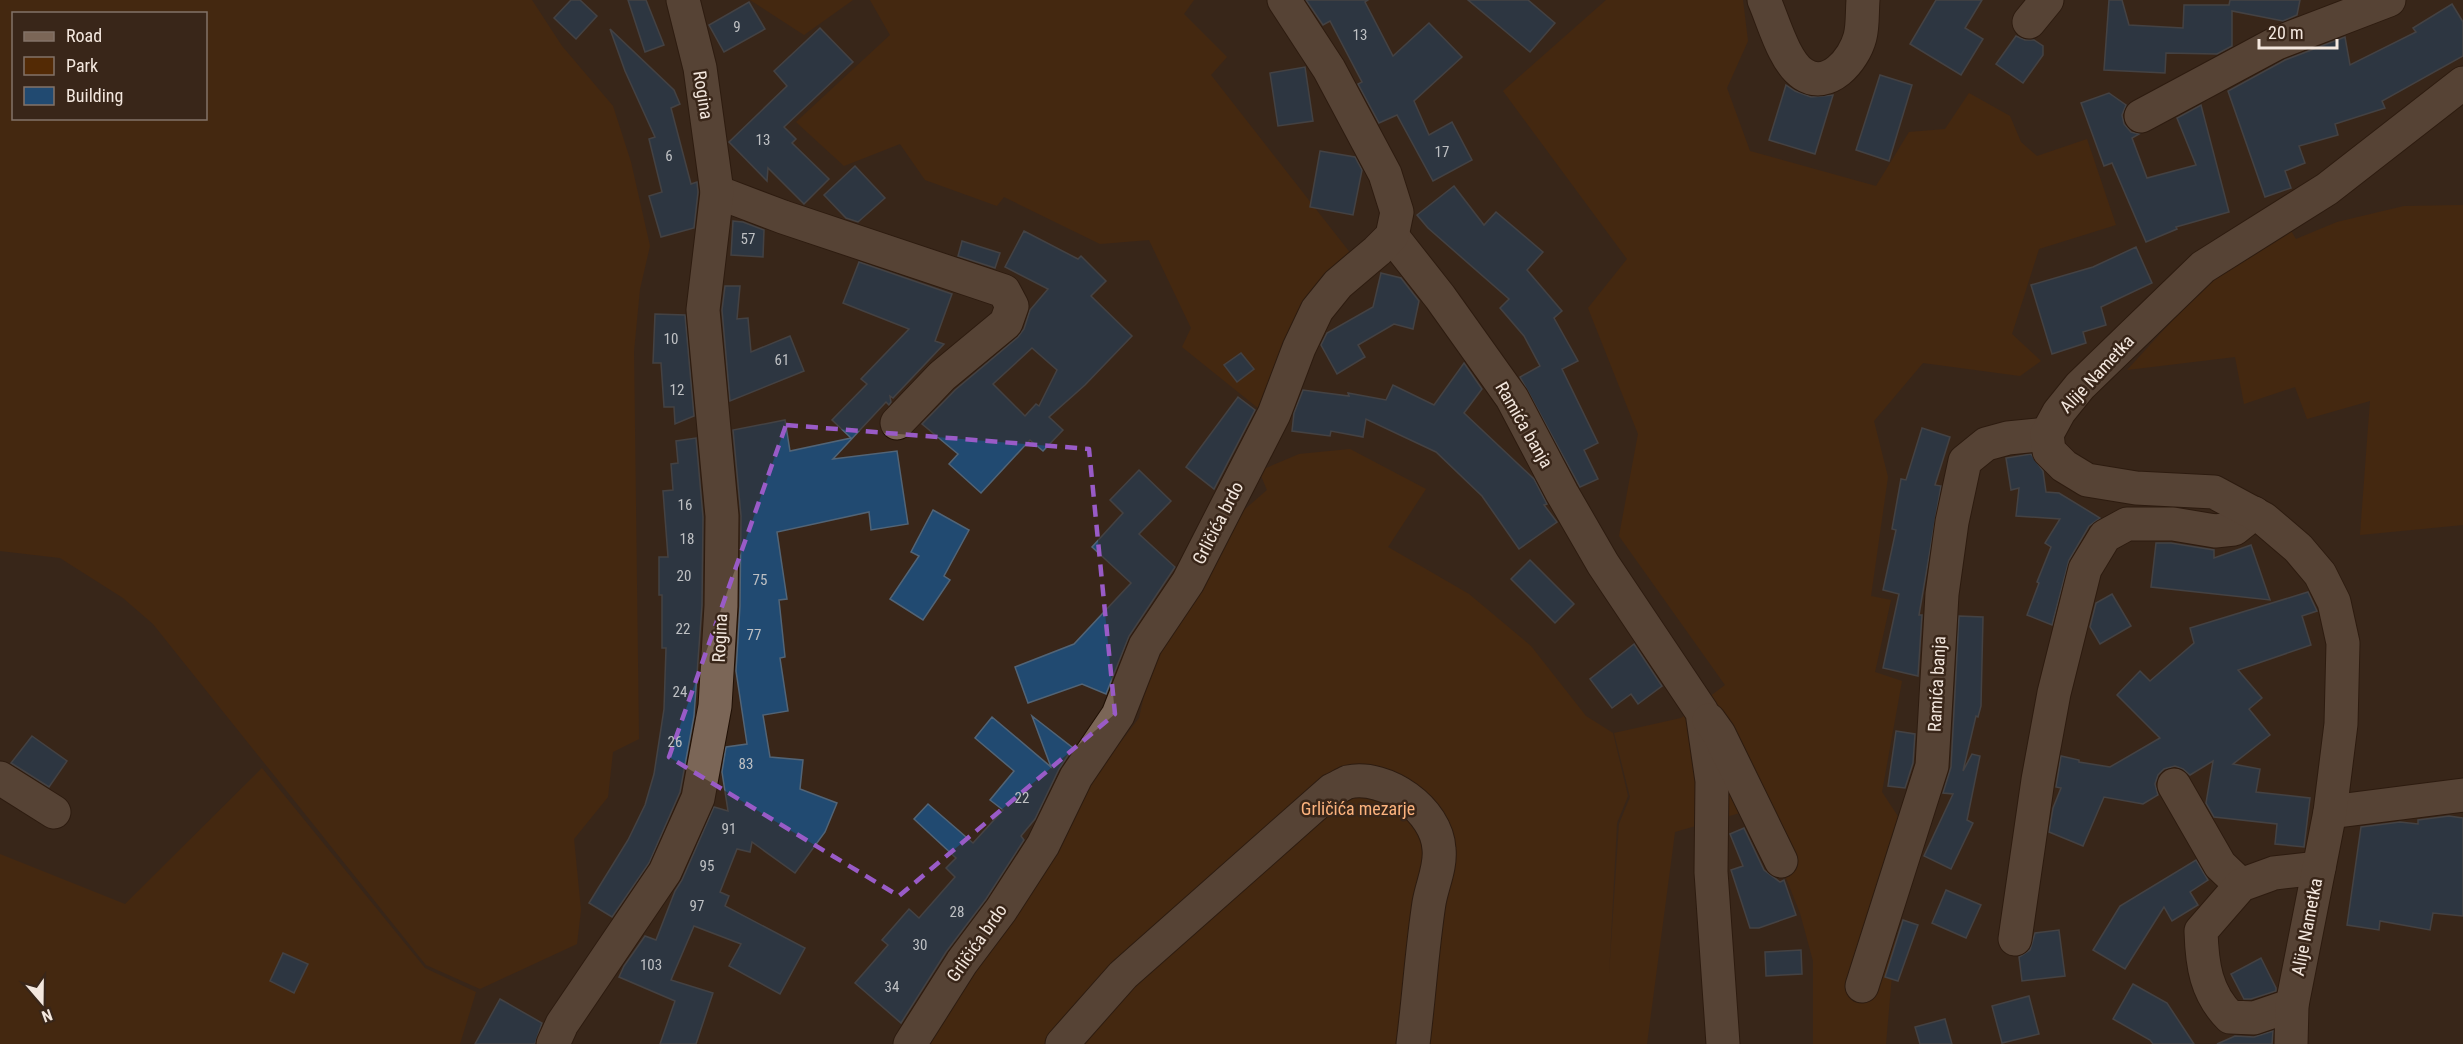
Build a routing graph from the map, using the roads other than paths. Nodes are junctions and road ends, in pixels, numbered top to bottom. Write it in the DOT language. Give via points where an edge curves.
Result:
graph roads {
  1 [pos="683,0"];
  2 [pos="1284,0"];
  3 [pos="1764,0"];
  4 [pos="1863,0"];
  5 [pos="2389,0"];
  6 [pos="2463,83"];
  7 [pos="2141,116"];
  8 [pos="717,192"];
  9 [pos="1392,236"];
  10 [pos="897,423"];
  11 [pos="2047,434"];
  12 [pos="2254,513"];
  13 [pos="1702,712"];
  14 [pos="0,778"];
  15 [pos="2175,785"];
  16 [pos="2463,795"];
  17 [pos="54,812"];
  18 [pos="2330,812"];
  19 [pos="1781,861"];
  20 [pos="2319,868"];
  21 [pos="2241,885"];
  22 [pos="2015,939"];
  23 [pos="1862,986"];
  24 [pos="2292,1005"];
  25 [pos="553,1044"];
  26 [pos="910,1044"];
  27 [pos="1062,1044"];
  28 [pos="1413,1044"];
  29 [pos="1723,1044"];
  30 [pos="2291,1044"];
  1 -- 8 [label="street, Rogina" via="700,68"];
  2 -- 9 [label="street" via="1329,69 1385,174 1397,212"];
  3 -- 4 [label="street" via="1796,66 1803,74 1821,78 1839,72 1849,59 1860,38"];
  5 -- 7 [label="street" via="2277,43"];
  6 -- 11 [label="street, Alije Nametka" via="2327,189 2203,267 2080,386"];
  8 -- 10 [label="street" via="1004,291 1012,306 1006,323 942,376"];
  8 -- 25 [label="street, Rogina" via="703,310 722,516 721,606 715,706 698,798 665,872 562,1024"];
  9 -- 13 [label="street, Ramića banja" via="1512,398 1603,564"];
  9 -- 26 [label="street, Grličića brdo" via="1338,284 1317,310 1274,414 1188,582 1145,646 1118,715 1076,777 1043,845"];
  11 -- 12 [label="street, Alije Nametka" via="2049,451 2087,480 2136,488 2214,492"];
  11 -- 23 [label="street, Ramića banja" via="1986,444 1965,461 1942,594 1932,766"];
  12 -- 18 [label="street, Alije Nametka" via="2298,548 2320,574 2334,602 2343,643 2341,724"];
  12 -- 22 [label="street" via="2235,529 2215,531 2173,524 2127,524 2105,536 2085,569 2054,693"];
  13 -- 19 [label="street, Ramića banja" via="1719,734"];
  13 -- 29 [label="street, Ramića banja" via="1712,782 1711,872"];
  14 -- 17 [label="street"];
  15 -- 21 [label="street" via="2220,865"];
  16 -- 18 [label="street"];
  18 -- 20 [label="street, Alije Nametka"];
  20 -- 21 [label="street" via="2274,873"];
  20 -- 24 [label="street, Alije Nametka"];
  21 -- 24 [label="street" via="2201,931 2202,959 2217,1004 2230,1017 2254,1017"];
  24 -- 30 [label="street, Alije Nametka"];
  27 -- 28 [label="street" via="1123,975 1332,790 1348,782 1381,785 1399,792 1427,818 1439,846"];
}
